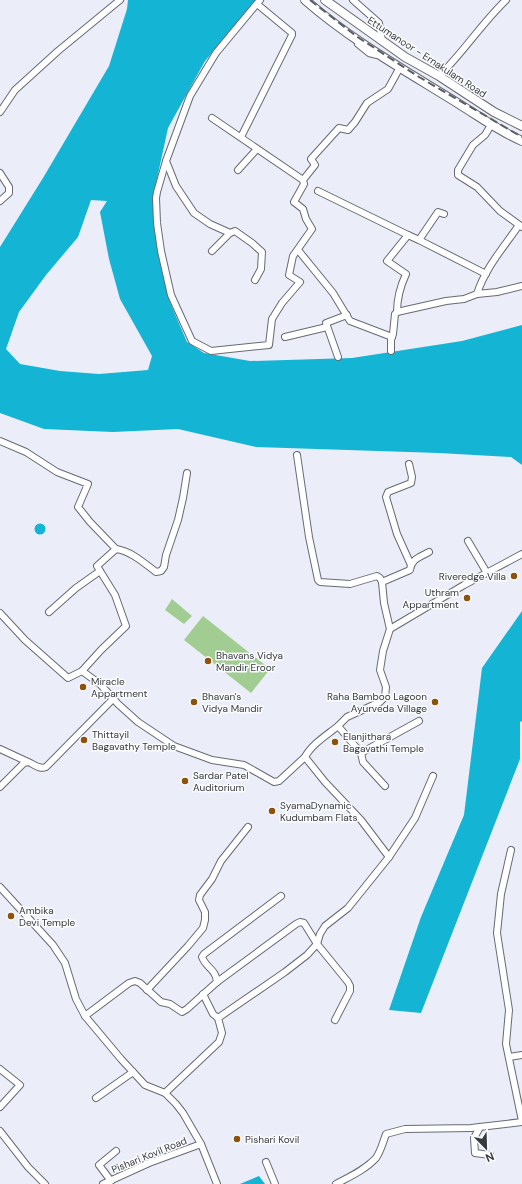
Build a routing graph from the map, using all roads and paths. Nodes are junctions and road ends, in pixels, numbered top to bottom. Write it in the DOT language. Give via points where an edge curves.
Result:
graph roads {
  1 [pos="300,0"];
  2 [pos="305,0"];
  3 [pos="325,0"];
  4 [pos="353,0"];
  5 [pos="506,0"];
  6 [pos="118,1"];
  7 [pos="258,2"];
  8 [pos="382,41"];
  9 [pos="382,57"];
  10 [pos="400,69"];
  11 [pos="439,76"];
  12 [pos="457,89"];
  13 [pos="450,99"];
  14 [pos="0,112"];
  15 [pos="212,118"];
  16 [pos="491,125"];
  17 [pos="522,126"];
  18 [pos="241,137"];
  19 [pos="522,140"];
  20 [pos="257,150"];
  21 [pos="166,161"];
  22 [pos="238,170"];
  23 [pos="0,174"];
  24 [pos="303,180"];
  25 [pos="318,191"];
  26 [pos="0,201"];
  27 [pos="444,214"];
  28 [pos="521,226"];
  29 [pos="230,233"];
  30 [pos="408,235"];
  31 [pos="419,240"];
  32 [pos="298,250"];
  33 [pos="212,251"];
  34 [pos="486,274"];
  35 [pos="255,280"];
  36 [pos="522,286"];
  37 [pos="477,294"];
  38 [pos="397,312"];
  39 [pos="347,315"];
  40 [pos="327,327"];
  41 [pos="285,337"];
  42 [pos="392,337"];
  43 [pos="391,350"];
  44 [pos="338,357"];
  45 [pos="0,441"];
  46 [pos="297,455"];
  47 [pos="409,464"];
  48 [pos="187,473"];
  49 [pos="468,541"];
  50 [pos="116,549"];
  51 [pos="429,552"];
  52 [pos="522,554"];
  53 [pos="411,565"];
  54 [pos="100,571"];
  55 [pos="487,573"];
  56 [pos="382,582"];
  57 [pos="49,612"];
  58 [pos="0,614"];
  59 [pos="390,629"];
  60 [pos="82,671"];
  61 [pos="113,699"];
  62 [pos="419,722"];
  63 [pos="338,726"];
  64 [pos="0,749"];
  65 [pos="361,754"];
  66 [pos="305,757"];
  67 [pos="28,762"];
  68 [pos="433,776"];
  69 [pos="385,786"];
  70 [pos="0,787"];
  71 [pos="248,827"];
  72 [pos="511,850"];
  73 [pos="389,857"];
  74 [pos="0,887"];
  75 [pos="281,896"];
  76 [pos="317,944"];
  77 [pos="217,982"];
  78 [pos="147,990"];
  79 [pos="203,994"];
  80 [pos="85,1016"];
  81 [pos="218,1018"];
  82 [pos="335,1020"];
  83 [pos="522,1055"];
  84 [pos="509,1057"];
  85 [pos="0,1069"];
  86 [pos="133,1072"];
  87 [pos="165,1093"];
  88 [pos="96,1098"];
  89 [pos="0,1107"];
  90 [pos="522,1122"];
  91 [pos="480,1127"];
  92 [pos="0,1131"];
  93 [pos="202,1144"];
  94 [pos="116,1151"];
  95 [pos="490,1155"];
  96 [pos="266,1162"];
  97 [pos="111,1180"];
  98 [pos="45,1184"];
  99 [pos="103,1184"];
  100 [pos="217,1184"];
  101 [pos="275,1184"];
  102 [pos="336,1184"];
  1 -- 9 [label="street" via="369,53"];
  2 -- 9 [label="main road" via="350,36"];
  3 -- 8 [label="main road, Ettumanoor - Ernakulam Road"];
  4 -- 8 [label="street" via="379,23"];
  5 -- 11 [label="street"];
  6 -- 14 [label="street" via="15,90"];
  7 -- 18 [label="street" via="292,35"];
  7 -- 21 [label="street" via="216,52 190,96"];
  8 -- 11 [label="main road, Ettumanoor - Ernakulam Road"];
  9 -- 10 [label="main road"];
  10 -- 13 [label="main road"];
  10 -- 24 [label="street" via="388,89 367,103 348,130 339,128 311,159 314,165"];
  11 -- 12 [label="main road, Ettumanoor - Ernakulam Road"];
  12 -- 13 [label="main road"];
  12 -- 17 [label="main road, Ettumanoor - Ernakulam Road"];
  13 -- 16 [label="main road"];
  15 -- 18 [label="street"];
  16 -- 19 [label="main road"];
  16 -- 28 [label="street" via="485,135 473,145 458,174 477,187 500,211"];
  18 -- 20 [label="street"];
  20 -- 22 [label="street"];
  20 -- 24 [label="street"];
  21 -- 29 [label="street" via="176,186 194,213"];
  21 -- 32 [label="street" via="156,198 161,251 171,295 192,341 211,351 269,345 272,319 300,282 289,275 293,256"];
  23 -- 26 [label="street" via="9,187 9,193"];
  24 -- 32 [label="street" via="304,184 294,202 303,209 312,229"];
  25 -- 30 [label="street"];
  27 -- 31 [label="street" via="438,212"];
  28 -- 34 [label="street"];
  29 -- 33 [label="street"];
  29 -- 35 [label="street" via="235,231 262,252 261,269"];
  30 -- 31 [label="street"];
  30 -- 38 [label="street" via="387,261 406,274 397,297"];
  31 -- 34 [label="street"];
  32 -- 39 [label="street" via="333,293"];
  34 -- 37 [label="street"];
  36 -- 37 [label="street"];
  37 -- 38 [label="street" via="464,299"];
  38 -- 42 [label="street"];
  39 -- 40 [label="street" via="326,323"];
  39 -- 42 [label="street" via="350,321"];
  40 -- 41 [label="street"];
  40 -- 44 [label="street"];
  42 -- 43 [label="street"];
  45 -- 50 [label="street" via="26,452 57,472 88,484 78,507"];
  46 -- 56 [label="street" via="318,580 350,584 377,576"];
  47 -- 53 [label="street" via="411,483 388,492 386,497 397,534"];
  48 -- 50 [label="street" via="179,515 164,568 156,572 130,553"];
  49 -- 55 [label="street"];
  50 -- 54 [label="street" via="97,566"];
  51 -- 53 [label="street" via="414,560"];
  52 -- 55 [label="street"];
  53 -- 56 [label="street" via="410,570"];
  54 -- 57 [label="street"];
  54 -- 60 [label="street" via="115,595 126,626"];
  55 -- 59 [label="street"];
  56 -- 59 [label="street"];
  58 -- 60 [label="street" via="68,678"];
  59 -- 63 [label="street" via="380,670 386,687 385,697 380,702 347,717"];
  60 -- 61 [label="street" via="100,684"];
  61 -- 66 [label="street" via="138,722 174,746 212,760 244,765 274,782"];
  61 -- 67 [label="street" via="46,767 38,767"];
  62 -- 65 [label="street"];
  63 -- 65 [label="street"];
  63 -- 66 [label="street" via="318,742"];
  64 -- 67 [label="street"];
  65 -- 69 [label="street" via="363,762"];
  66 -- 73 [label="street" via="361,820"];
  67 -- 70 [label="street" via="16,770"];
  68 -- 73 [label="street" via="415,818"];
  71 -- 78 [label="street" via="221,861 200,895 199,900 205,912 203,928"];
  72 -- 84 [label="street" via="500,894 498,933 509,1010 506,1044"];
  73 -- 76 [label="street" via="348,908 325,926"];
  74 -- 80 [label="street" via="53,945 65,963 76,999"];
  75 -- 77 [label="street" via="204,954 203,960 215,973"];
  76 -- 77 [label="street" via="304,923 300,922"];
  76 -- 81 [label="street" via="285,972"];
  76 -- 82 [label="street" via="350,986"];
  77 -- 79 [label="street"];
  78 -- 79 [label="street" via="160,1002 170,1004 182,1012"];
  78 -- 80 [label="street" via="135,981 129,983"];
  79 -- 81 [label="street" via="213,1014"];
  80 -- 86 [label="street"];
  81 -- 87 [label="street" via="222,1033 219,1042"];
  83 -- 84 [label="street"];
  84 -- 90 [label="street"];
  85 -- 89 [label="street" via="20,1085"];
  86 -- 87 [label="street" via="145,1085"];
  86 -- 88 [label="street"];
  87 -- 93 [label="street" via="183,1113"];
  90 -- 91 [label="street"];
  91 -- 95 [label="street" via="474,1138 475,1153"];
  91 -- 102 [label="street" via="405,1129 386,1134 376,1157 359,1171"];
  92 -- 98 [label="street"];
  93 -- 97 [label="street, Pishari Kovil Road"];
  93 -- 100 [label="street"];
  94 -- 97 [label="street" via="99,1164"];
  96 -- 101 [label="street"];
  97 -- 99 [label="street, Pishari Kovil Road"];
}
